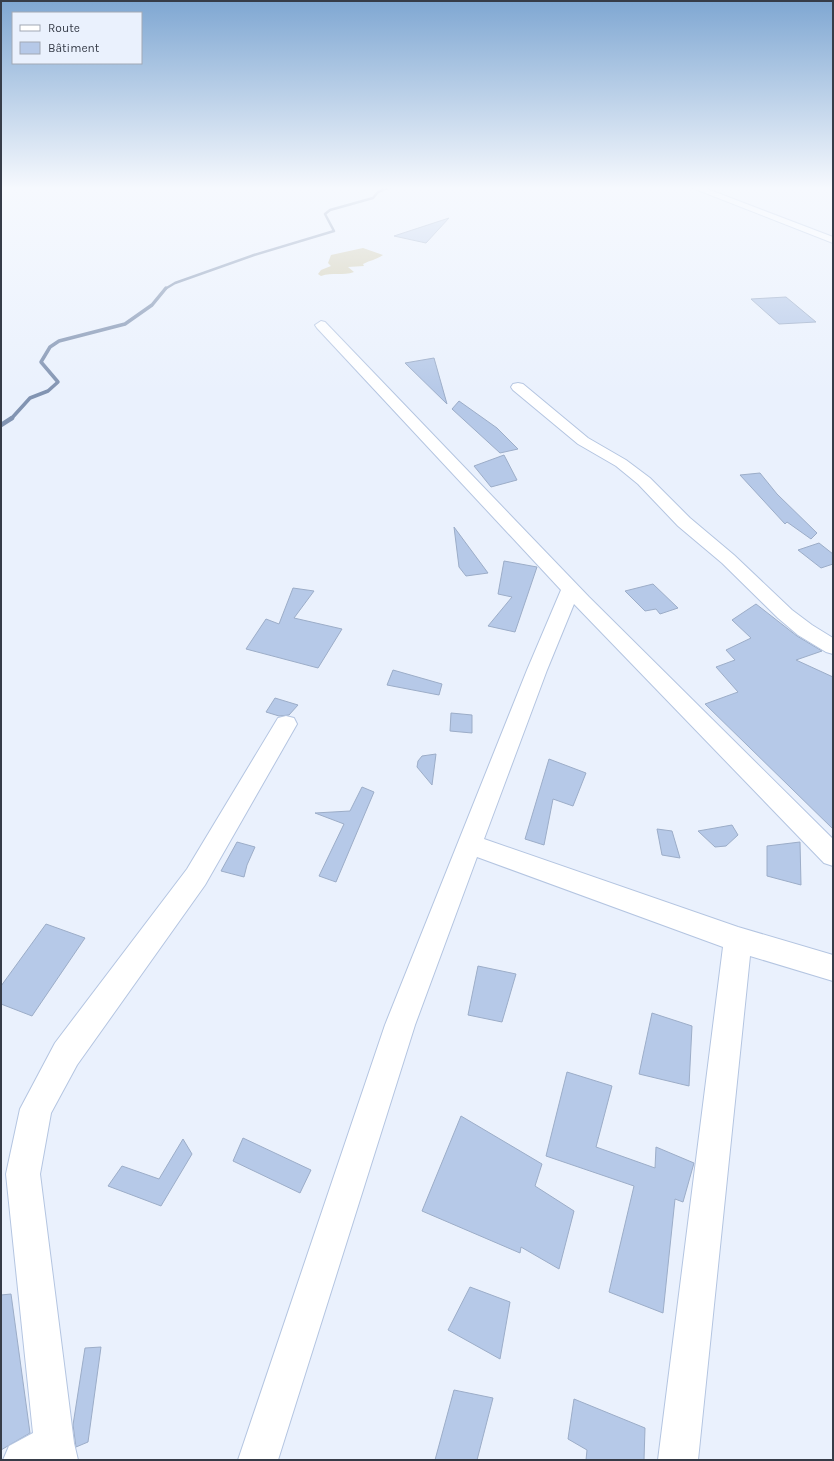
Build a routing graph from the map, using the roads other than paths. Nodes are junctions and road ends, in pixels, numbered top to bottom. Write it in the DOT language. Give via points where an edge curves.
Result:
graph roads {
  1 [pos="321,325"];
  2 [pos="518,387"];
  3 [pos="571,590"];
  4 [pos="833,647"];
  5 [pos="286,724"];
  6 [pos="470,844"];
  7 [pos="833,855"];
  8 [pos="738,940"];
  9 [pos="833,968"];
  10 [pos="45,1454"];
  11 [pos="258,1460"];
  12 [pos="678,1460"];
  1 -- 3 [label="street"];
  2 -- 4 [label="street" via="583,441 621,463 644,481 684,522 728,559 785,614"];
  3 -- 6 [label="street" via="537,670"];
  3 -- 7 [label="street"];
  5 -- 10 [label="street" via="196,877 66,1054 36,1110 23,1174"];
  6 -- 8 [label="street"];
  6 -- 11 [label="street" via="400,1025"];
  8 -- 9 [label="street"];
  8 -- 12 [label="street"];
}
